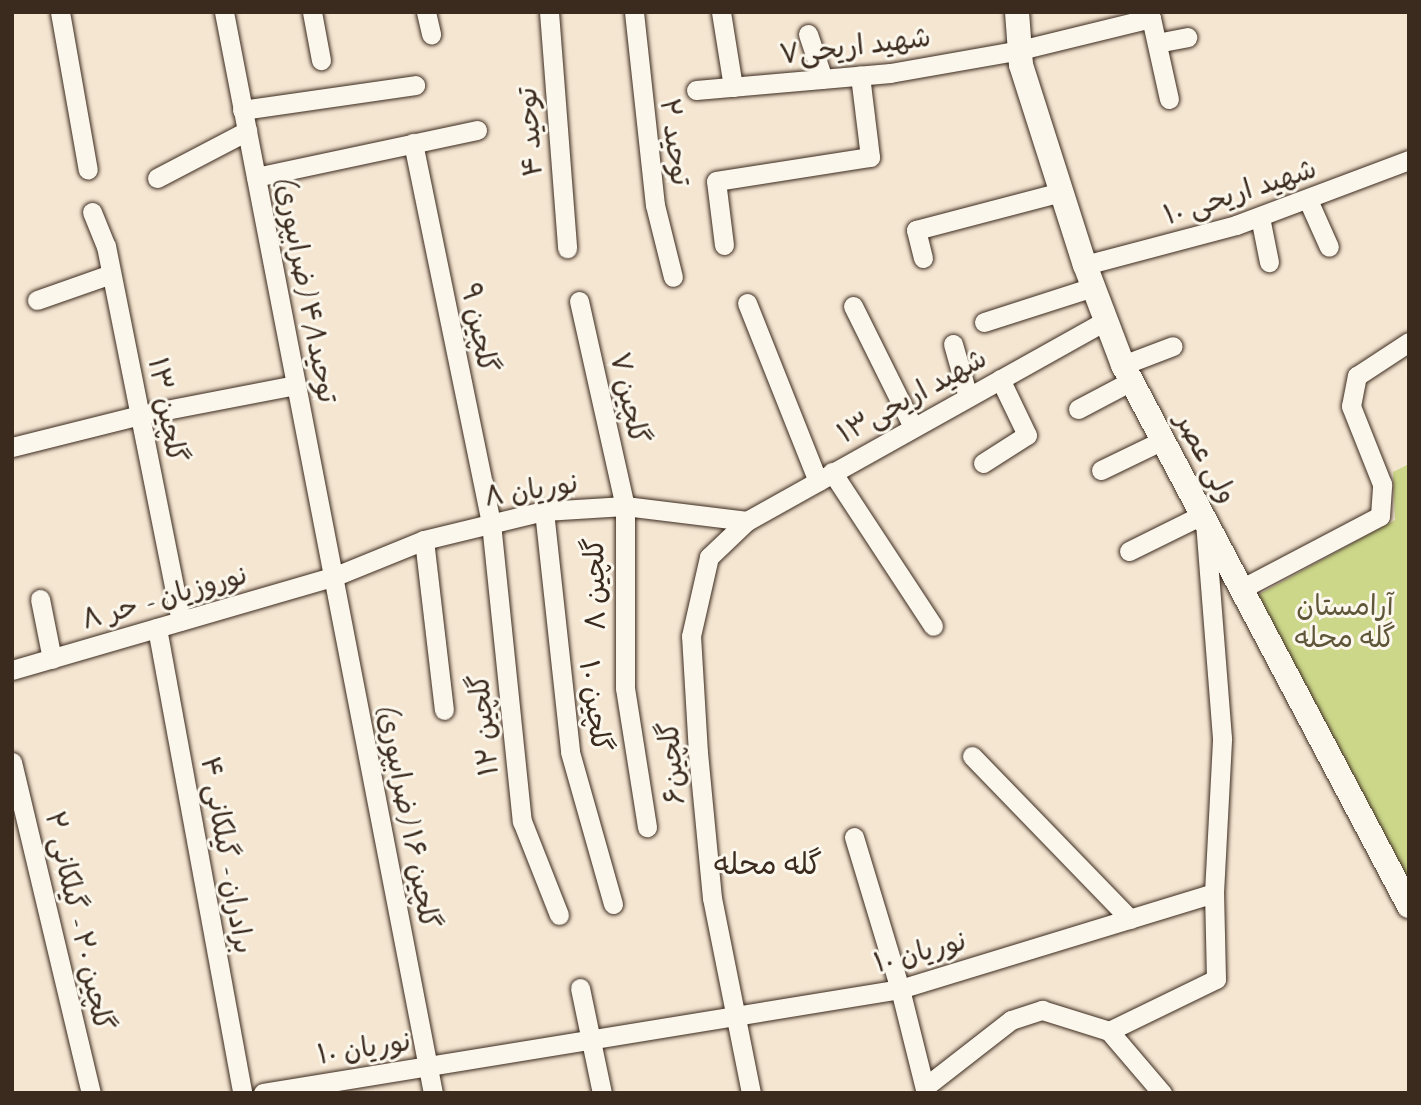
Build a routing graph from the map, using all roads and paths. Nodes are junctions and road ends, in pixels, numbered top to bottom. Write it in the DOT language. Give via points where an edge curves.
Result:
graph roads {
  1 [pos="60,12"];
  2 [pos="224,12"];
  3 [pos="312,12"];
  4 [pos="426,12"];
  5 [pos="549,12"];
  6 [pos="635,12"];
  7 [pos="721,12"];
  8 [pos="1017,12"];
  9 [pos="431,34"];
  10 [pos="808,34"];
  11 [pos="1187,37"];
  12 [pos="1157,43"];
  13 [pos="1020,50"];
  14 [pos="321,60"];
  15 [pos="860,76"];
  16 [pos="823,79"];
  17 [pos="415,85"];
  18 [pos="733,87"];
  19 [pos="696,90"];
  20 [pos="1169,99"];
  21 [pos="243,110"];
  22 [pos="477,130"];
  23 [pos="247,131"];
  24 [pos="413,143"];
  25 [pos="1409,160"];
  26 [pos="88,170"];
  27 [pos="256,177"];
  28 [pos="157,178"];
  29 [pos="1061,192"];
  30 [pos="1308,200"];
  31 [pos="92,212"];
  32 [pos="1261,217"];
  33 [pos="724,245"];
  34 [pos="1329,247"];
  35 [pos="567,248"];
  36 [pos="923,258"];
  37 [pos="1269,262"];
  38 [pos="111,274"];
  39 [pos="1089,276"];
  40 [pos="673,277"];
  41 [pos="37,300"];
  42 [pos="579,301"];
  43 [pos="747,303"];
  44 [pos="853,306"];
  45 [pos="1106,320"];
  46 [pos="984,322"];
  47 [pos="1409,342"];
  48 [pos="953,344"];
  49 [pos="1173,346"];
  50 [pos="1127,373"];
  51 [pos="1000,379"];
  52 [pos="296,385"];
  53 [pos="968,397"];
  54 [pos="1078,409"];
  55 [pos="140,415"];
  56 [pos="913,427"];
  57 [pos="1163,440"];
  58 [pos="12,447"];
  59 [pos="983,463"];
  60 [pos="1101,470"];
  61 [pos="825,477"];
  62 [pos="625,506"];
  63 [pos="544,511"];
  64 [pos="1203,517"];
  65 [pos="747,521"];
  66 [pos="491,523"];
  67 [pos="424,540"];
  68 [pos="1129,551"];
  69 [pos="333,577"];
  70 [pos="1241,589"];
  71 [pos="40,599"];
  72 [pos="181,621"];
  73 [pos="933,626"];
  74 [pos="157,628"];
  75 [pos="52,659"];
  76 [pos="12,670"];
  77 [pos="444,710"];
  78 [pos="972,756"];
  79 [pos="12,762"];
  80 [pos="647,827"];
  81 [pos="854,837"];
  82 [pos="1214,893"];
  83 [pos="612,904"];
  84 [pos="1409,906"];
  85 [pos="559,915"];
  86 [pos="1130,919"];
  87 [pos="580,988"];
  88 [pos="901,989"];
  89 [pos="736,1016"];
  90 [pos="1109,1031"];
  91 [pos="591,1039"];
  92 [pos="427,1066"];
  93 [pos="925,1090"];
  94 [pos="91,1093"];
  95 [pos="242,1093"];
  96 [pos="263,1093"];
  97 [pos="433,1093"];
  98 [pos="601,1093"];
  99 [pos="751,1093"];
  100 [pos="1162,1093"];
  1 -- 26 [label="street"];
  2 -- 21 [label="street, توحید۴/۱ (ضرابپوری)"];
  3 -- 14 [label="street"];
  4 -- 9 [label="street"];
  5 -- 35 [label="street, توحید ۴"];
  6 -- 40 [label="street, توحید ۲" via="655,205"];
  7 -- 18 [label="street"];
  8 -- 13 [label="main road, ولی عصر"];
  10 -- 16 [label="street"];
  11 -- 12 [label="street"];
  12 -- 13 [label="street, شهید اریحی۷" via="1152,18"];
  12 -- 20 [label="street"];
  13 -- 15 [label="street, شهید اریحی۷"];
  13 -- 29 [label="main road, ولی عصر"];
  15 -- 16 [label="street, شهید اریحی۷"];
  15 -- 33 [label="street" via="870,157 716,181"];
  16 -- 18 [label="street, شهید اریحی۷"];
  17 -- 21 [label="street"];
  18 -- 19 [label="street, شهید اریحی۷"];
  21 -- 23 [label="street, توحید۴/۱ (ضرابپوری)"];
  22 -- 24 [label="street"];
  23 -- 27 [label="street, توحید۴/۱ (ضرابپوری)"];
  23 -- 28 [label="street"];
  24 -- 27 [label="street"];
  24 -- 66 [label="street, گلچین ۹"];
  25 -- 30 [label="street, شهید اریحی ۱۰"];
  27 -- 52 [label="street, توحید۴/۱ (ضرابپوری)"];
  29 -- 36 [label="street" via="916,230"];
  29 -- 39 [label="main road, ولی عصر"];
  30 -- 32 [label="street, شهید اریحی ۱۰"];
  30 -- 34 [label="street"];
  31 -- 38 [label="street, گلچین ۱۳"];
  32 -- 37 [label="street"];
  32 -- 39 [label="street, شهید اریحی ۱۰"];
  38 -- 41 [label="street"];
  38 -- 55 [label="street, گلچین ۱۳"];
  39 -- 45 [label="main road, ولی عصر"];
  39 -- 46 [label="street, شهید اریحی ۱۰"];
  42 -- 62 [label="street, گلچین ۷"];
  43 -- 61 [label="street"];
  44 -- 56 [label="street"];
  45 -- 50 [label="main road, ولی عصر"];
  45 -- 51 [label="street, شهید اریحی۱۳"];
  47 -- 70 [label="street" via="1357,376 1351,406 1382,484 1380,516"];
  48 -- 53 [label="street"];
  49 -- 50 [label="street"];
  50 -- 54 [label="street"];
  50 -- 57 [label="main road, ولی عصر"];
  51 -- 53 [label="street, شهید اریحی۱۳"];
  51 -- 59 [label="street" via="1027,435"];
  52 -- 55 [label="street"];
  52 -- 69 [label="street, توحید۴/۱ (ضرابپوری)"];
  53 -- 56 [label="street, شهید اریحی۱۳"];
  55 -- 58 [label="street"];
  55 -- 72 [label="street, گلچین ۱۳"];
  56 -- 61 [label="street, شهید اریحی۱۳"];
  57 -- 60 [label="street"];
  57 -- 64 [label="main road, ولی عصر"];
  61 -- 65 [label="street, شهید اریحی۱۳"];
  61 -- 73 [label="street"];
  62 -- 63 [label="street, نوریان ۸"];
  62 -- 65 [label="street, نوریان ۸"];
  62 -- 80 [label="street, گلچین ۸" via="625,688"];
  63 -- 66 [label="street, نوریان ۸"];
  63 -- 83 [label="street, گلچین ۱۰" via="570,751"];
  64 -- 68 [label="street"];
  64 -- 70 [label="main road, ولی عصر"];
  64 -- 82 [label="street" via="1222,738"];
  65 -- 89 [label="street, گلچین۶" via="709,557 691,636 712,898"];
  66 -- 67 [label="street, نوریان ۸"];
  66 -- 85 [label="street, گلچین ۱۲" via="522,821"];
  67 -- 69 [label="street, نوریان ۸"];
  67 -- 77 [label="street"];
  69 -- 72 [label="street, نوروزیان - حر ۸"];
  69 -- 92 [label="street, گلچین ۱۶ (ضرابپوری)"];
  70 -- 84 [label="main road, ولی عصر"];
  71 -- 75 [label="street"];
  72 -- 74 [label="street, نوروزیان - حر ۸"];
  74 -- 75 [label="street, نوروزیان - حر ۸"];
  74 -- 95 [label="street, برادران - گیلکانی ۴"];
  75 -- 76 [label="street, نوروزیان - حر ۸"];
  78 -- 86 [label="street"];
  79 -- 94 [label="street, گلچین ۲۰ - گیلکانی ۲"];
  81 -- 88 [label="street"];
  82 -- 86 [label="street, نوریان ۱۰"];
  82 -- 90 [label="street" via="1216,979"];
  86 -- 88 [label="street, نوریان ۱۰"];
  87 -- 91 [label="street"];
  88 -- 89 [label="street, نوریان ۱۰"];
  88 -- 93 [label="street"];
  89 -- 91 [label="street, نوریان ۱۰"];
  89 -- 99 [label="street, گلچین۶"];
  90 -- 93 [label="street" via="1042,1010 1011,1020"];
  90 -- 100 [label="street"];
  91 -- 92 [label="street, نوریان ۱۰"];
  91 -- 98 [label="street"];
  92 -- 96 [label="street, نوریان ۱۰"];
  92 -- 97 [label="street, گلچین ۱۶ (ضرابپوری)"];
}
